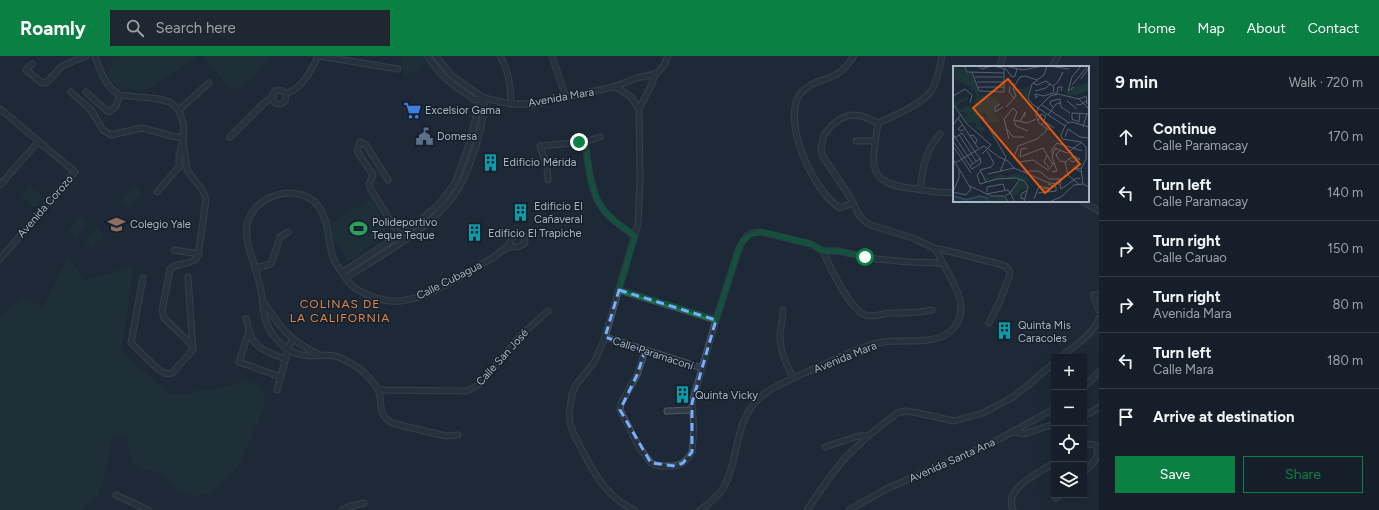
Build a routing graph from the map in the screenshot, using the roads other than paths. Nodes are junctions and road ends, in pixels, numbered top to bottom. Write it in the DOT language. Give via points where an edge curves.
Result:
graph roads {
  1 [pos="86,56"];
  2 [pos="95,56"];
  3 [pos="319,56"];
  4 [pos="428,56"];
  5 [pos="436,56"];
  6 [pos="500,56"];
  7 [pos="553,56"];
  8 [pos="668,56"];
  9 [pos="854,56"];
  10 [pos="942,56"];
  11 [pos="1003,56"];
  12 [pos="1058,56"];
  13 [pos="32,64"];
  14 [pos="999,66"];
  15 [pos="1053,66"];
  16 [pos="398,69"];
  17 [pos="655,74"];
  18 [pos="209,83"];
  19 [pos="614,87"];
  20 [pos="71,92"];
  21 [pos="86,92"];
  22 [pos="285,94"];
  23 [pos="120,95"];
  24 [pos="273,97"];
  25 [pos="484,98"];
  26 [pos="566,98"];
  27 [pos="511,104"];
  28 [pos="639,109"];
  29 [pos="0,110"];
  30 [pos="179,110"];
  31 [pos="878,123"];
  32 [pos="940,134"];
  33 [pos="230,137"];
  34 [pos="600,137"];
  35 [pos="471,139"];
  36 [pos="183,140"];
  37 [pos="477,141"];
  38 [pos="856,141"];
  39 [pos="876,141"];
  40 [pos="38,142"];
  41 [pos="585,142"];
  42 [pos="388,180"];
  43 [pos="548,180"];
  44 [pos="0,185"];
  45 [pos="920,190"];
  46 [pos="157,192"];
  47 [pos="953,192"];
  48 [pos="1084,202"];
  49 [pos="853,204"];
  50 [pos="1099,211"];
  51 [pos="288,232"];
  52 [pos="635,236"];
  53 [pos="401,238"];
  54 [pos="507,248"];
  55 [pos="936,249"];
  56 [pos="174,250"];
  57 [pos="823,251"];
  58 [pos="199,254"];
  59 [pos="0,258"];
  60 [pos="941,263"];
  61 [pos="255,268"];
  62 [pos="342,272"];
  63 [pos="188,277"];
  64 [pos="142,278"];
  65 [pos="346,278"];
  66 [pos="619,290"];
  67 [pos="1099,294"];
  68 [pos="263,302"];
  69 [pos="783,310"];
  70 [pos="932,310"];
  71 [pos="1099,310"];
  72 [pos="548,311"];
  73 [pos="1099,318"];
  74 [pos="246,319"];
  75 [pos="716,320"];
  76 [pos="989,323"];
  77 [pos="249,331"];
  78 [pos="605,337"];
  79 [pos="292,340"];
  80 [pos="192,345"];
  81 [pos="288,350"];
  82 [pos="645,351"];
  83 [pos="1064,354"];
  84 [pos="319,355"];
  85 [pos="286,359"];
  86 [pos="1051,366"];
  87 [pos="702,368"];
  88 [pos="1099,372"];
  89 [pos="281,377"];
  90 [pos="793,378"];
  91 [pos="1087,384"];
  92 [pos="277,390"];
  93 [pos="378,390"];
  94 [pos="1099,406"];
  95 [pos="692,410"];
  96 [pos="667,411"];
  97 [pos="1051,411"];
  98 [pos="1087,414"];
  99 [pos="1051,425"];
  100 [pos="1012,432"];
  101 [pos="458,435"];
  102 [pos="868,436"];
  103 [pos="1087,445"];
  104 [pos="825,447"];
  105 [pos="1098,447"];
  106 [pos="1051,465"];
  107 [pos="1087,469"];
  108 [pos="116,495"];
  109 [pos="364,503"];
  110 [pos="148,510"];
  111 [pos="342,510"];
  112 [pos="635,510"];
  113 [pos="700,510"];
  114 [pos="807,510"];
  115 [pos="849,510"];
  116 [pos="1012,510"];
  1 -- 13 [label="street" via="62,66 47,82 42,83 26,70"];
  2 -- 23 [label="street" via="105,82"];
  3 -- 16 [label="street"];
  3 -- 22 [label="street" via="305,79"];
  4 -- 25 [label="street, Avenida Mara" via="438,71 458,88 475,100"];
  5 -- 25 [label="street, Avenida Mara" via="451,75"];
  6 -- 27 [label="street" via="510,81"];
  7 -- 26 [label="street"];
  8 -- 17 [label="street" via="664,65"];
  9 -- 49 [label="street" via="838,74 807,86 796,101 794,119 799,142 815,179 835,205 840,208"];
  10 -- 31 [label="street" via="934,87 929,94 923,100"];
  11 -- 14 [label="street"];
  12 -- 15 [label="street"];
  17 -- 19 [label="street, Avenida Mara"];
  17 -- 28 [label="street"];
  18 -- 30 [label="street"];
  19 -- 26 [label="street, Avenida Mara"];
  19 -- 28 [label="street" via="631,97"];
  20 -- 36 [label="street" via="91,110 103,130 111,135 142,128"];
  21 -- 23 [label="street" via="109,112 116,106"];
  22 -- 24 [label="street" via="278,91"];
  22 -- 24 [label="street" via="282,103 276,103"];
  23 -- 30 [label="street" via="159,98 170,102"];
  24 -- 33 [label="street"];
  25 -- 27 [label="street, Avenida Mara"];
  25 -- 35 [label="street" via="478,107"];
  25 -- 37 [label="street"];
  26 -- 27 [label="street, Avenida Mara" via="535,104"];
  28 -- 52 [label="street" via="640,206"];
  29 -- 40 [label="street"];
  30 -- 36 [label="street" via="184,126"];
  31 -- 39 [label="street"];
  31 -- 49 [label="street" via="862,116 850,115 840,119 824,135 822,156 844,186"];
  32 -- 45 [label="street" via="930,148 924,164"];
  34 -- 41 [label="street"];
  35 -- 37 [label="street"];
  35 -- 53 [label="street" via="455,183 441,202"];
  36 -- 46 [label="street" via="179,167"];
  36 -- 58 [label="street" via="187,170 203,191 206,200"];
  37 -- 53 [label="street" via="462,182 452,198 422,227"];
  38 -- 39 [label="street"];
  39 -- 45 [label="street" via="873,162 876,173 883,181"];
  40 -- 44 [label="street"];
  40 -- 59 [label="street, Avenida Corozo" via="75,172"];
  41 -- 43 [label="street" via="540,146"];
  41 -- 52 [label="street" via="594,189 601,206"];
  42 -- 53 [label="street" via="366,145 360,142 357,151 373,174 369,184 371,190"];
  45 -- 47 [label="street"];
  48 -- 50 [label="street"];
  49 -- 55 [label="street" via="868,224 915,239"];
  51 -- 61 [label="street" via="280,237 271,264"];
  52 -- 66 [label="street"];
  53 -- 62 [label="street"];
  53 -- 65 [label="street"];
  54 -- 65 [label="street, Calle Cubagua" via="455,280 407,300 390,301 369,294 352,286"];
  55 -- 60 [label="street, Avenida Mara"];
  55 -- 76 [label="street" via="999,264 1010,270 1008,281"];
  56 -- 58 [label="street"];
  57 -- 60 [label="street" via="838,251 876,259"];
  57 -- 70 [label="street" via="831,272 863,314 876,316"];
  57 -- 75 [label="street" via="811,244 767,233 757,232 747,236 738,251"];
  58 -- 80 [label="street" via="192,261 170,268 162,311 164,318"];
  60 -- 90 [label="street, Avenida Mara" via="962,302 961,315 947,334 920,341 884,342 869,346"];
  61 -- 62 [label="street, Calle Cubagua" via="247,238 248,224 253,212 261,202 271,196 294,193 312,200 318,206 327,222 333,258"];
  61 -- 68 [label="street, Calle Cubagua"];
  62 -- 65 [label="street, Calle Cubagua"];
  63 -- 80 [label="street"];
  64 -- 80 [label="street" via="131,343 159,370 168,375 193,350"];
  66 -- 75 [label="street"];
  66 -- 78 [label="street"];
  67 -- 71 [label="street" via="1094,295"];
  68 -- 79 [label="street"];
  68 -- 81 [label="street, Calle Cubagua" via="264,315 271,332"];
  69 -- 90 [label="street" via="780,334 782,353"];
  72 -- 93 [label="street, Calle San José" via="520,335 474,388 467,391"];
  73 -- 83 [label="street" via="1091,331"];
  74 -- 77 [label="street"];
  75 -- 87 [label="street"];
  77 -- 85 [label="street" via="255,342 267,353"];
  77 -- 89 [label="street" via="239,362"];
  78 -- 82 [label="street, Calle Paramaconí"];
  78 -- 112 [label="street" via="595,361 572,394 570,424 600,481 610,494"];
  79 -- 81 [label="street"];
  79 -- 84 [label="street"];
  81 -- 84 [label="street" via="309,356"];
  81 -- 85 [label="street"];
  82 -- 87 [label="street, Calle Paramaconí"];
  82 -- 95 [label="street" via="637,375 620,403 620,410 650,463 675,466 689,457 694,442"];
  84 -- 93 [label="street" via="336,356 354,364 370,378"];
  85 -- 89 [label="street"];
  86 -- 102 [label="street" via="1013,397 983,413 954,421 906,411 897,413"];
  87 -- 95 [label="street"];
  88 -- 91 [label="street"];
  89 -- 92 [label="street"];
  90 -- 113 [label="street, Avenida Mara" via="766,393 754,404 742,426 724,486 717,496"];
  93 -- 101 [label="street" via="381,410 390,422 446,436"];
  94 -- 98 [label="street"];
  95 -- 96 [label="street"];
  97 -- 100 [label="street, Avenida Santa Ana"];
  99 -- 100 [label="street" via="1024,434"];
  100 -- 115 [label="street, Avenida Santa Ana" via="886,489"];
  102 -- 104 [label="street" via="858,436"];
  102 -- 114 [label="street" via="845,458"];
  103 -- 105 [label="street"];
  105 -- 107 [label="street" via="1098,457"];
  106 -- 116 [label="street" via="1017,487 1011,498"];
  108 -- 110 [label="street"];
  109 -- 111 [label="street"];
}
